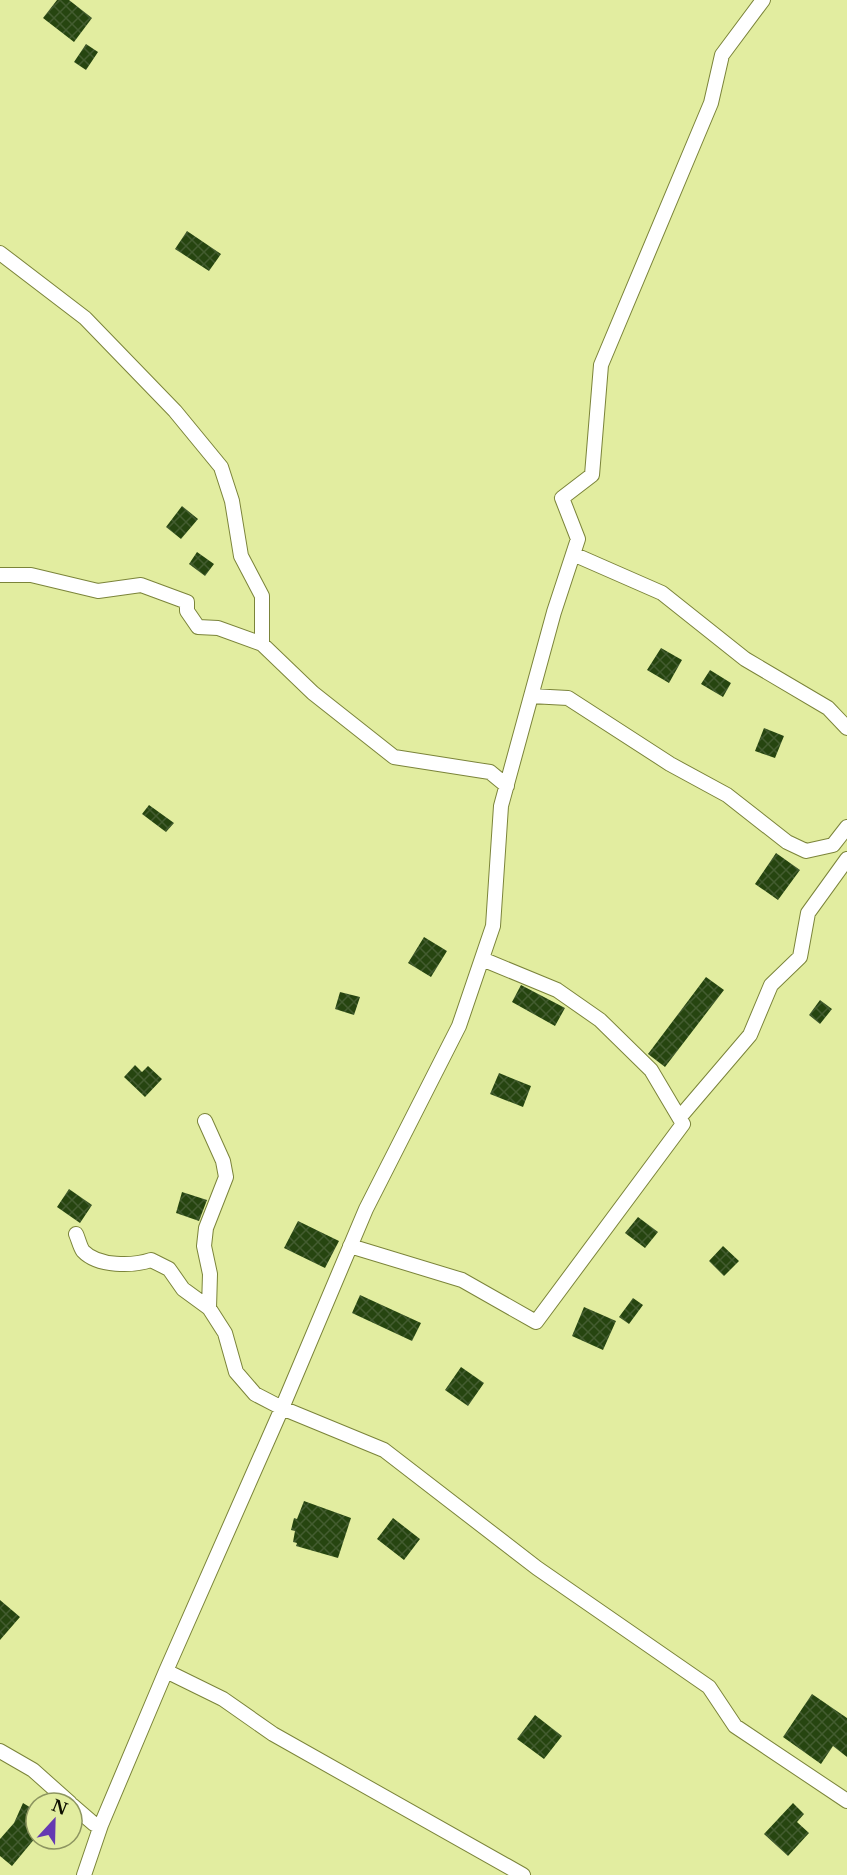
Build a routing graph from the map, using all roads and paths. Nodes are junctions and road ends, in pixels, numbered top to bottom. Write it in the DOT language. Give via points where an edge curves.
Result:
graph roads {
  1 [pos="763,0"];
  2 [pos="0,254"];
  3 [pos="573,554"];
  4 [pos="0,575"];
  5 [pos="262,644"];
  6 [pos="531,696"];
  7 [pos="847,728"];
  8 [pos="507,786"];
  9 [pos="847,827"];
  10 [pos="847,859"];
  11 [pos="482,959"];
  12 [pos="680,1117"];
  13 [pos="206,1121"];
  14 [pos="75,1234"];
  15 [pos="350,1246"];
  16 [pos="209,1308"];
  17 [pos="282,1408"];
  18 [pos="166,1671"];
  19 [pos="0,1751"];
  20 [pos="56,1791"];
  21 [pos="847,1801"];
  22 [pos="84,1815"];
  23 [pos="101,1825"];
  24 [pos="84,1875"];
  25 [pos="523,1875"];
  1 -- 3 [label="street" via="722,56 711,103 601,365 592,475 562,498 578,539"];
  2 -- 5 [label="street" via="85,318 175,411 220,467 232,501 242,556 262,596"];
  3 -- 6 [label="street"];
  3 -- 7 [label="street" via="662,593 745,659 828,708"];
  4 -- 5 [label="street" via="31,575 98,591 141,585 187,602 187,611 198,627 218,628"];
  5 -- 8 [label="street" via="313,693 394,757 490,772"];
  6 -- 8 [label="street"];
  6 -- 9 [label="street" via="568,698 670,764 727,795 787,842 807,851 833,845"];
  8 -- 11 [label="street" via="501,806 493,926"];
  10 -- 12 [label="street" via="808,913 800,957 771,985 750,1035"];
  11 -- 12 [label="street" via="557,990 600,1020 651,1070"];
  11 -- 15 [label="street" via="459,1026"];
  12 -- 15 [label="street" via="683,1124 536,1322 462,1280"];
  13 -- 16 [label="street" via="224,1161 226,1177 206,1228"];
  14 -- 16 [label="street" via="83,1251 98,1259 135,1265 151,1260 169,1269 183,1289"];
  15 -- 17 [label="street"];
  16 -- 17 [label="street" via="225,1333 236,1372 255,1394"];
  17 -- 18 [label="street"];
  17 -- 21 [label="street" via="384,1450 537,1568 709,1687 735,1726"];
  18 -- 23 [label="street"];
  18 -- 25 [label="street" via="223,1699 273,1734"];
  19 -- 20 [label="street" via="33,1770"];
  22 -- 23 [label="street"];
  23 -- 24 [label="street"];
}
